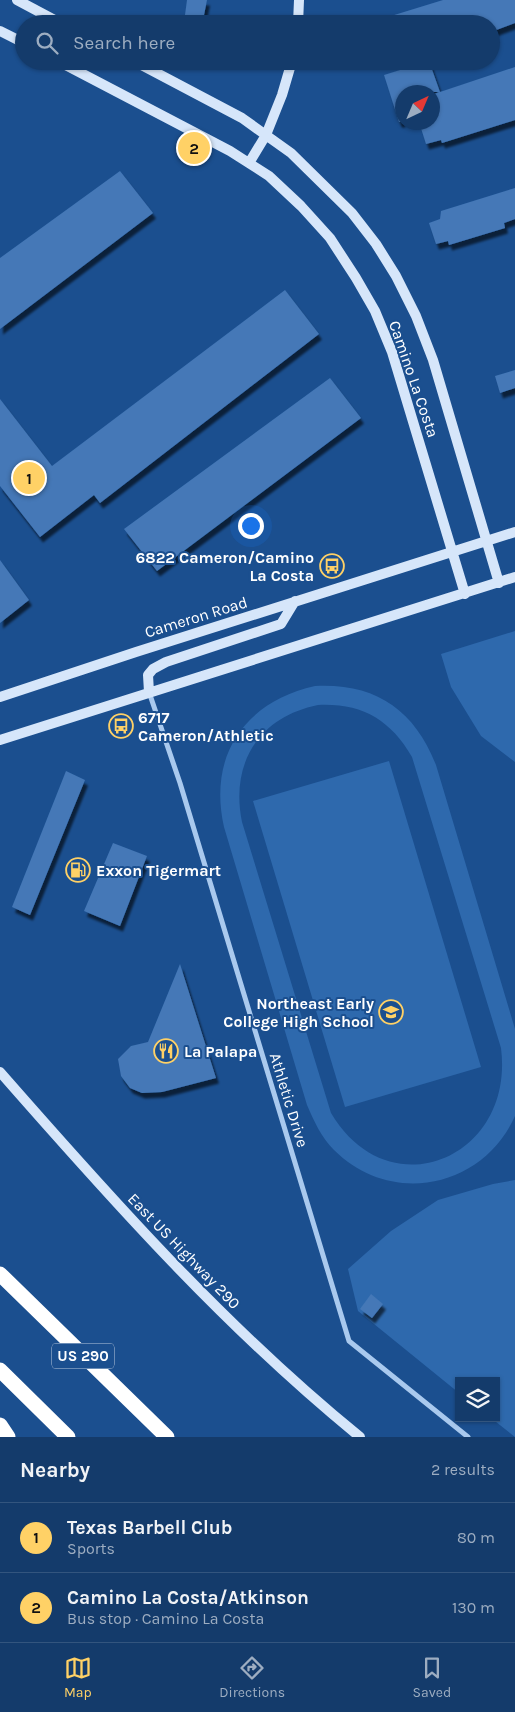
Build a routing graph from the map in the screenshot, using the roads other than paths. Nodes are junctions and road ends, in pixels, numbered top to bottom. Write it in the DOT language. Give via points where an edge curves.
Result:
graph roads {
  1 [pos="17,0"];
  2 [pos="298,0"];
  3 [pos="45,15"];
  4 [pos="298,15"];
  5 [pos="0,31"];
  6 [pos="15,38"];
  7 [pos="75,70"];
  8 [pos="151,70"];
  9 [pos="289,70"];
  10 [pos="266,135"];
  11 [pos="249,163"];
  12 [pos="515,532"];
  13 [pos="486,541"];
  14 [pos="453,552"];
  15 [pos="515,577"];
  16 [pos="498,583"];
  17 [pos="466,594"];
  18 [pos="295,601"];
  19 [pos="149,692"];
  20 [pos="0,697"];
  21 [pos="0,740"];
  22 [pos="0,1072"];
  23 [pos="0,1274"];
  24 [pos="0,1370"];
  25 [pos="0,1425"];
  26 [pos="8,1437"];
  27 [pos="68,1437"];
  28 [pos="166,1437"];
  29 [pos="360,1437"];
  30 [pos="468,1437"];
  1 -- 3 [label="main road"];
  2 -- 4 [label="main road"];
  5 -- 6 [label="main road"];
  7 -- 11 [label="main road, Camino La Costa"];
  8 -- 10 [label="main road, Camino La Costa" via="242,118"];
  9 -- 10 [label="main road"];
  10 -- 11 [label="main road"];
  10 -- 13 [label="main road, Camino La Costa" via="291,153 352,213 396,276 433,360"];
  11 -- 14 [label="main road, Camino La Costa" via="269,176 330,238 375,311 392,352"];
  12 -- 13 [label="main road, Cameron Road"];
  13 -- 14 [label="main road, Cameron Road"];
  13 -- 16 [label="main road, Camino La Costa"];
  14 -- 17 [label="main road, Camino La Costa"];
  14 -- 18 [label="main road, Cameron Road"];
  15 -- 16 [label="main road"];
  16 -- 17 [label="main road"];
  17 -- 19 [label="main road"];
  18 -- 19 [label="main road" via="281,624 153,669 148,675"];
  18 -- 20 [label="main road, Cameron Road"];
  19 -- 21 [label="main road"];
  19 -- 30 [label="street, Athletic Drive" via="349,1342"];
  22 -- 29 [label="main road, East US Highway 290" via="201,1293 272,1361"];
  23 -- 28 [label="highway, US 290"];
  24 -- 27 [label="highway"];
  25 -- 26 [label="highway"];
}
